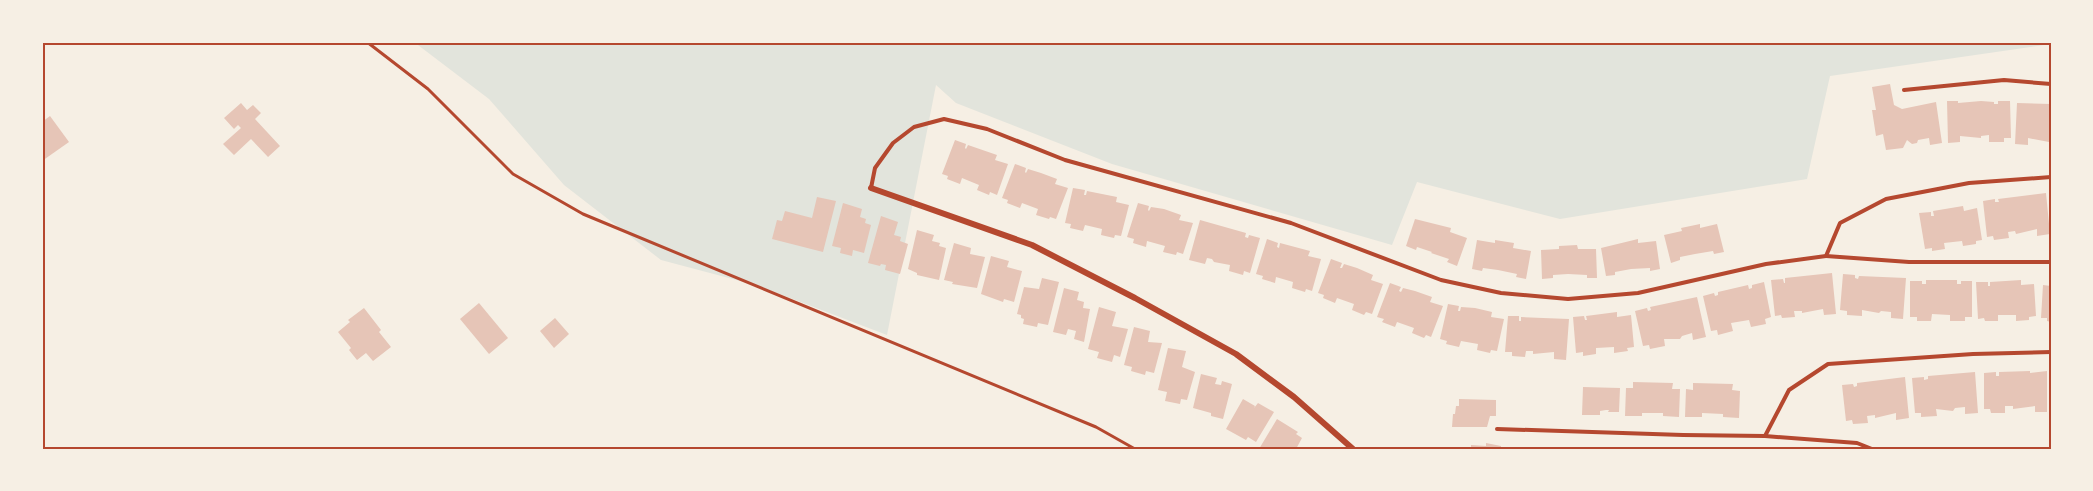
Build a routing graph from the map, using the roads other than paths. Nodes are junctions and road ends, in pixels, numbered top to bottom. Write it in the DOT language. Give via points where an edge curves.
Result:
graph roads {
  1 [pos="2051,84"];
  2 [pos="1904,90"];
  3 [pos="2051,177"];
  4 [pos="871,188"];
  5 [pos="1826,256"];
  6 [pos="2051,262"];
  7 [pos="2051,352"];
  8 [pos="1497,429"];
  9 [pos="1765,436"];
  10 [pos="1353,449"];
  11 [pos="1872,449"];
  1 -- 2 [label="lane" via="2004,80"];
  3 -- 5 [label="lane" via="1969,183 1886,199 1840,223"];
  4 -- 5 [label="lane" via="875,168 893,143 915,127 944,119 987,129 1065,160 1291,223 1441,280 1501,293 1568,299 1638,293 1766,264"];
  4 -- 10 [label="street" via="1032,245 1135,298 1236,354 1294,397"];
  5 -- 6 [label="lane" via="1909,262"];
  7 -- 9 [label="lane" via="1828,364 1790,390"];
  8 -- 9 [label="lane"];
  9 -- 11 [label="lane" via="1857,443"];
}
